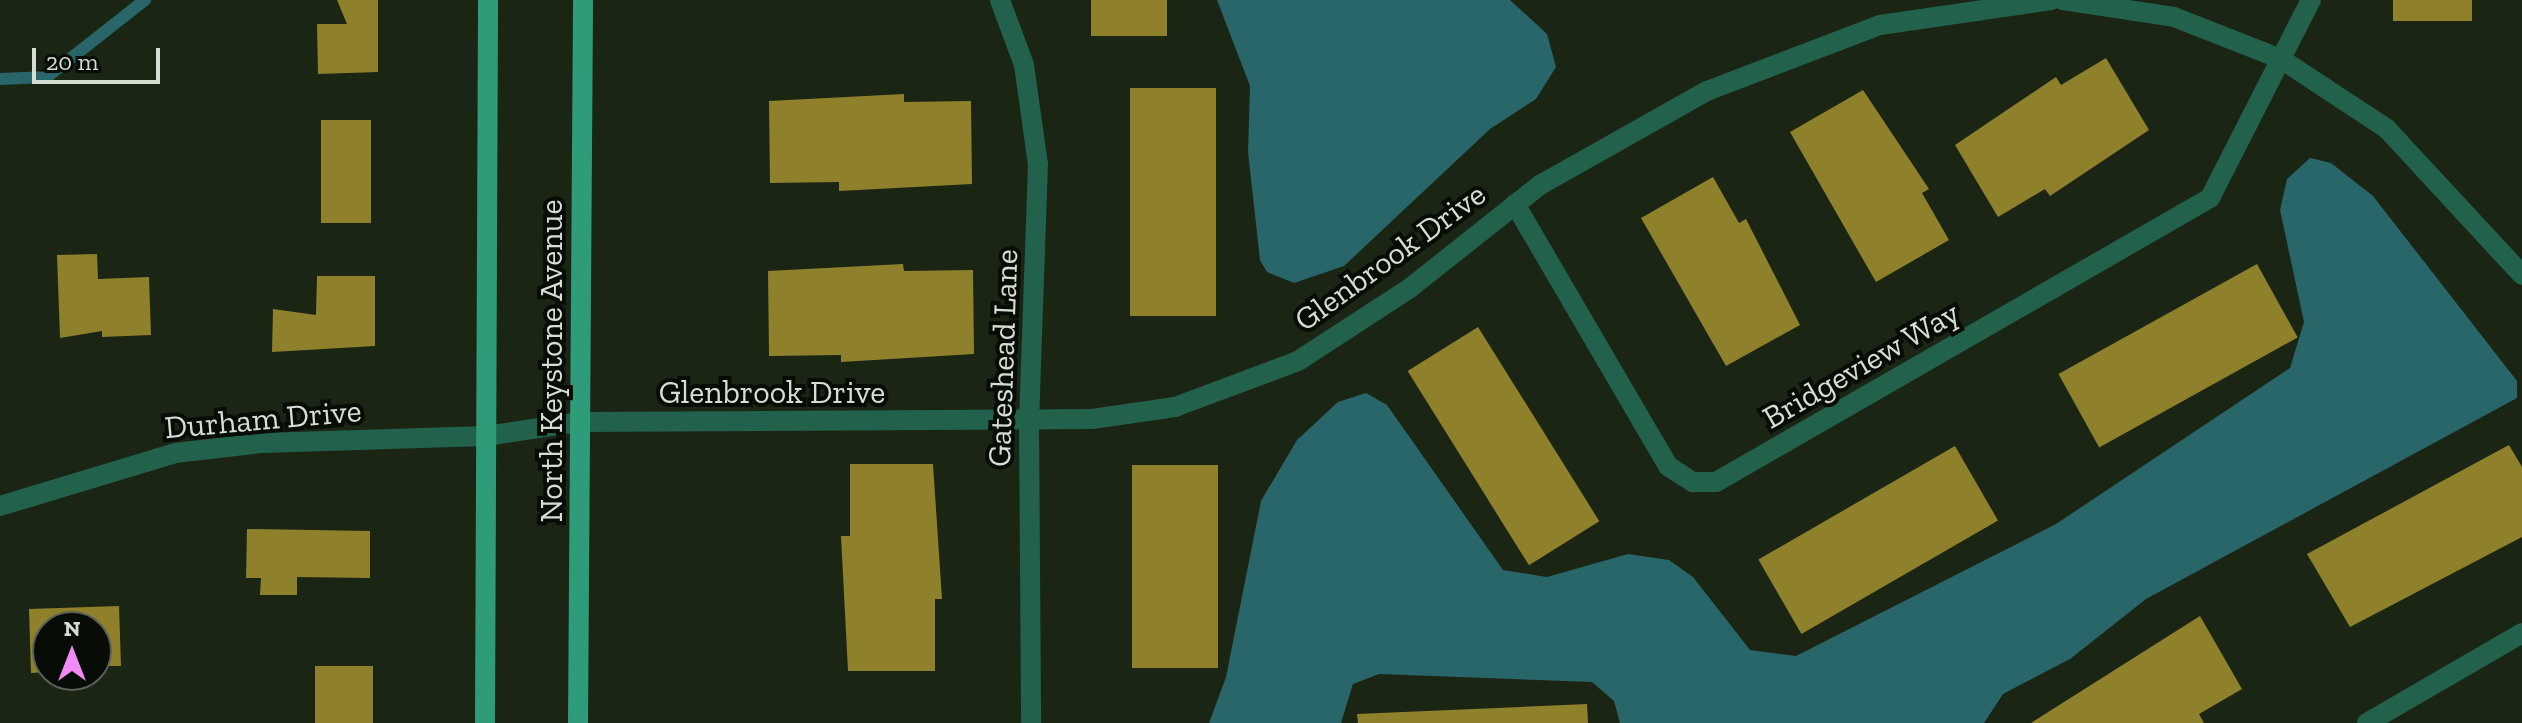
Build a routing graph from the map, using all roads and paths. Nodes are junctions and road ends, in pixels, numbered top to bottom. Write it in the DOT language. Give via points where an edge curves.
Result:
graph roads {
  1 [pos="488,0"];
  2 [pos="583,0"];
  3 [pos="1000,0"];
  4 [pos="2052,0"];
  5 [pos="2063,0"];
  6 [pos="2311,0"];
  7 [pos="2281,59"];
  8 [pos="1515,204"];
  9 [pos="2522,275"];
  10 [pos="1029,421"];
  11 [pos="580,422"];
  12 [pos="537,428"];
  13 [pos="486,436"];
  14 [pos="0,506"];
  15 [pos="2522,633"];
  16 [pos="485,723"];
  17 [pos="578,723"];
  18 [pos="1031,723"];
  19 [pos="2367,723"];
  1 -- 13 [label="main road, North Keystone Avenue"];
  2 -- 11 [label="main road, North Keystone Avenue"];
  3 -- 10 [label="street, Gateshead Lane" via="1024,65 1037,145"];
  4 -- 8 [label="street, Glenbrook Drive" via="1935,13 1818,44 1707,91"];
  5 -- 7 [label="street" via="2174,17"];
  6 -- 7 [label="street, Bridgeview Way"];
  7 -- 8 [label="street, Bridgeview Way" via="2202,204 1716,482 1693,482 1668,466"];
  7 -- 9 [label="street" via="2387,129"];
  8 -- 10 [label="street, Glenbrook Drive" via="1410,288 1258,381 1134,414"];
  10 -- 11 [label="street, Glenbrook Drive"];
  10 -- 18 [label="street, Gateshead Lane"];
  11 -- 12 [label="street, Glenbrook Drive"];
  11 -- 17 [label="main road, North Keystone Avenue"];
  12 -- 13 [label="street, Durham Drive"];
  13 -- 14 [label="street, Durham Drive" via="189,451"];
  13 -- 16 [label="main road, North Keystone Avenue"];
  15 -- 19 [label="street"];
}
